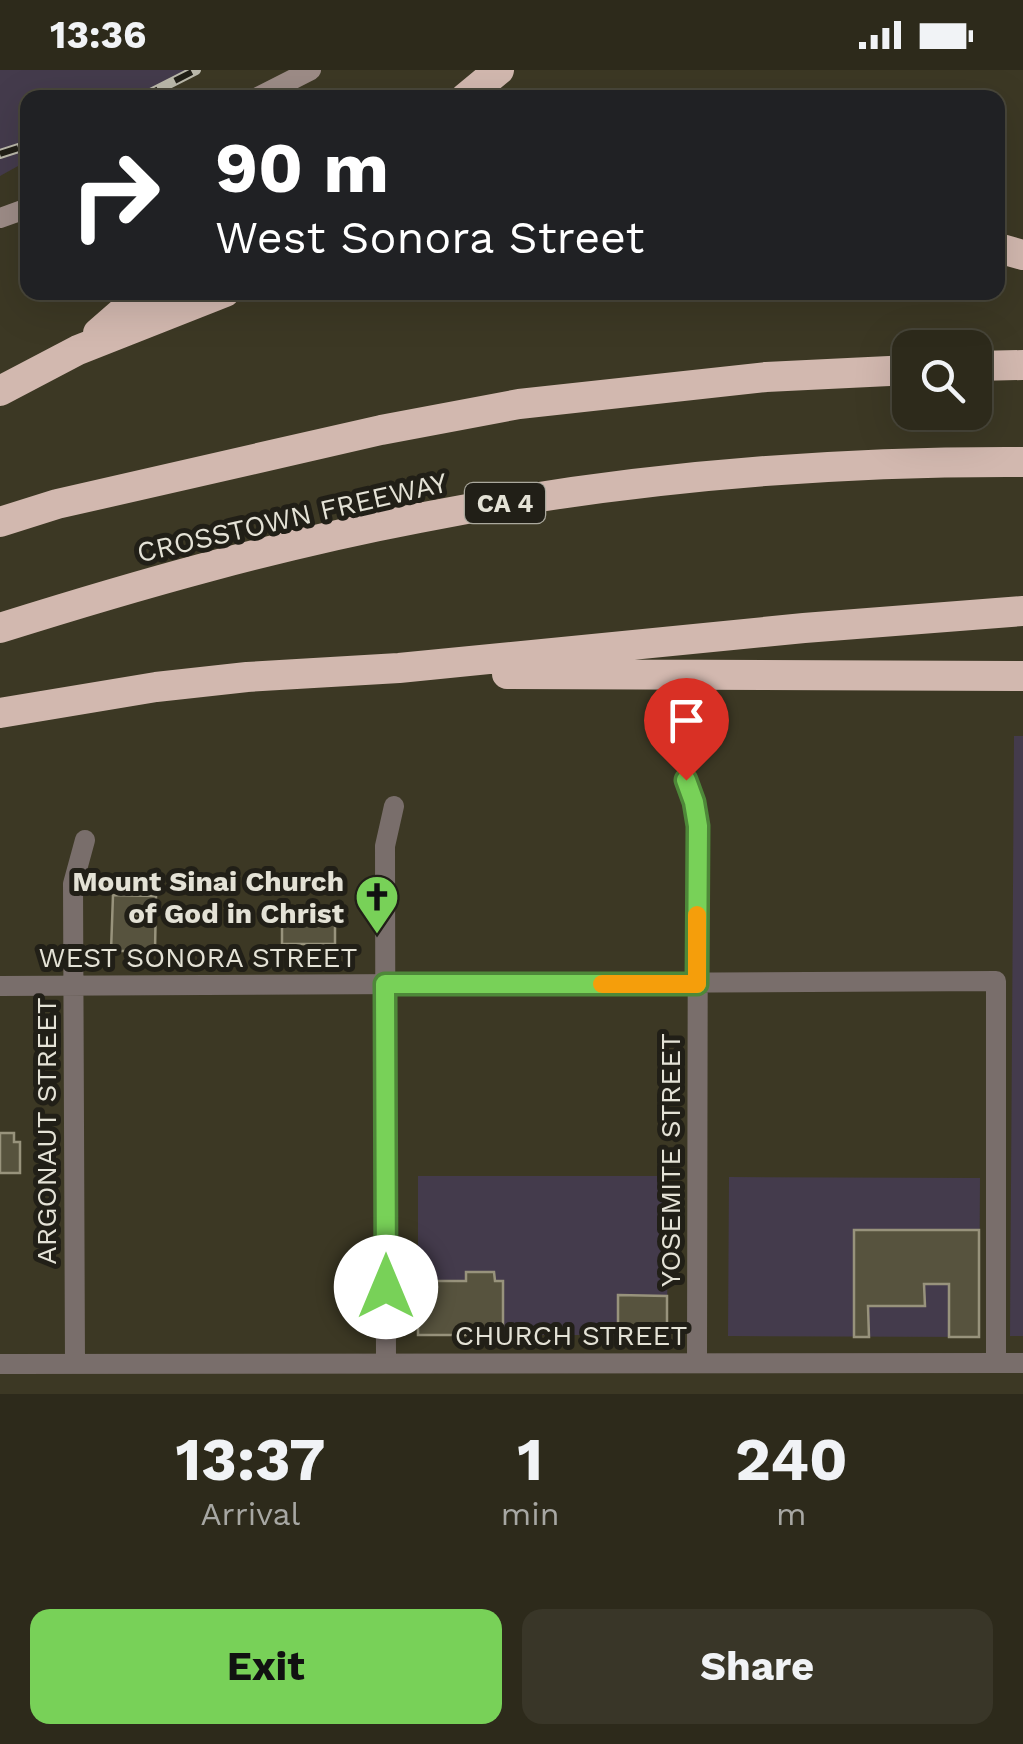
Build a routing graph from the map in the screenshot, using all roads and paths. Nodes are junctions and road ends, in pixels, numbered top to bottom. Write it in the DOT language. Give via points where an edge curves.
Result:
graph roads {
  1 [pos="311,70"];
  2 [pos="499,70"];
  3 [pos="272,90"];
  4 [pos="474,90"];
  5 [pos="138,300"];
  6 [pos="205,300"];
  7 [pos="78,350"];
  8 [pos="1023,364"];
  9 [pos="992,365"];
  10 [pos="892,371"];
  11 [pos="0,390"];
  12 [pos="1023,462"];
  13 [pos="0,522"];
  14 [pos="1023,611"];
  15 [pos="0,628"];
  16 [pos="399,668"];
  17 [pos="1023,676"];
  18 [pos="0,714"];
  19 [pos="686,780"];
  20 [pos="394,806"];
  21 [pos="85,840"];
  22 [pos="385,984"];
  23 [pos="697,984"];
  24 [pos="0,986"];
  25 [pos="72,986"];
  26 [pos="697,1362"];
  27 [pos="386,1363"];
  28 [pos="996,1363"];
  29 [pos="1023,1363"];
  30 [pos="0,1364"];
  31 [pos="74,1364"];
  1 -- 3 [label="street"];
  2 -- 4 [label="highway"];
  5 -- 7 [label="highway"];
  6 -- 7 [label="highway"];
  7 -- 11 [label="highway"];
  8 -- 9 [label="highway"];
  10 -- 13 [label="highway" via="766,377 518,404 381,430"];
  12 -- 15 [label="highway, CROSSTOWN FREEWAY / CA 4" via="760,472 506,502 153,581"];
  14 -- 16 [label="highway"];
  16 -- 17 [label="highway"];
  16 -- 18 [label="highway" via="174,685"];
  19 -- 23 [label="street, YOSEMITE STREET" via="698,826"];
  20 -- 22 [label="street" via="385,846"];
  21 -- 25 [label="street, ARGONAUT STREET" via="73,884"];
  22 -- 23 [label="street, WEST SONORA STREET"];
  22 -- 25 [label="street, WEST SONORA STREET"];
  22 -- 27 [label="street"];
  23 -- 26 [label="street, YOSEMITE STREET"];
  23 -- 28 [label="street, WEST SONORA STREET" via="996,980"];
  24 -- 25 [label="street, WEST SONORA STREET"];
  25 -- 31 [label="street, ARGONAUT STREET"];
  26 -- 27 [label="street, CHURCH STREET"];
  26 -- 28 [label="street, CHURCH STREET"];
  27 -- 31 [label="street, CHURCH STREET"];
  28 -- 29 [label="street, CHURCH STREET"];
  30 -- 31 [label="street, CHURCH STREET"];
}
